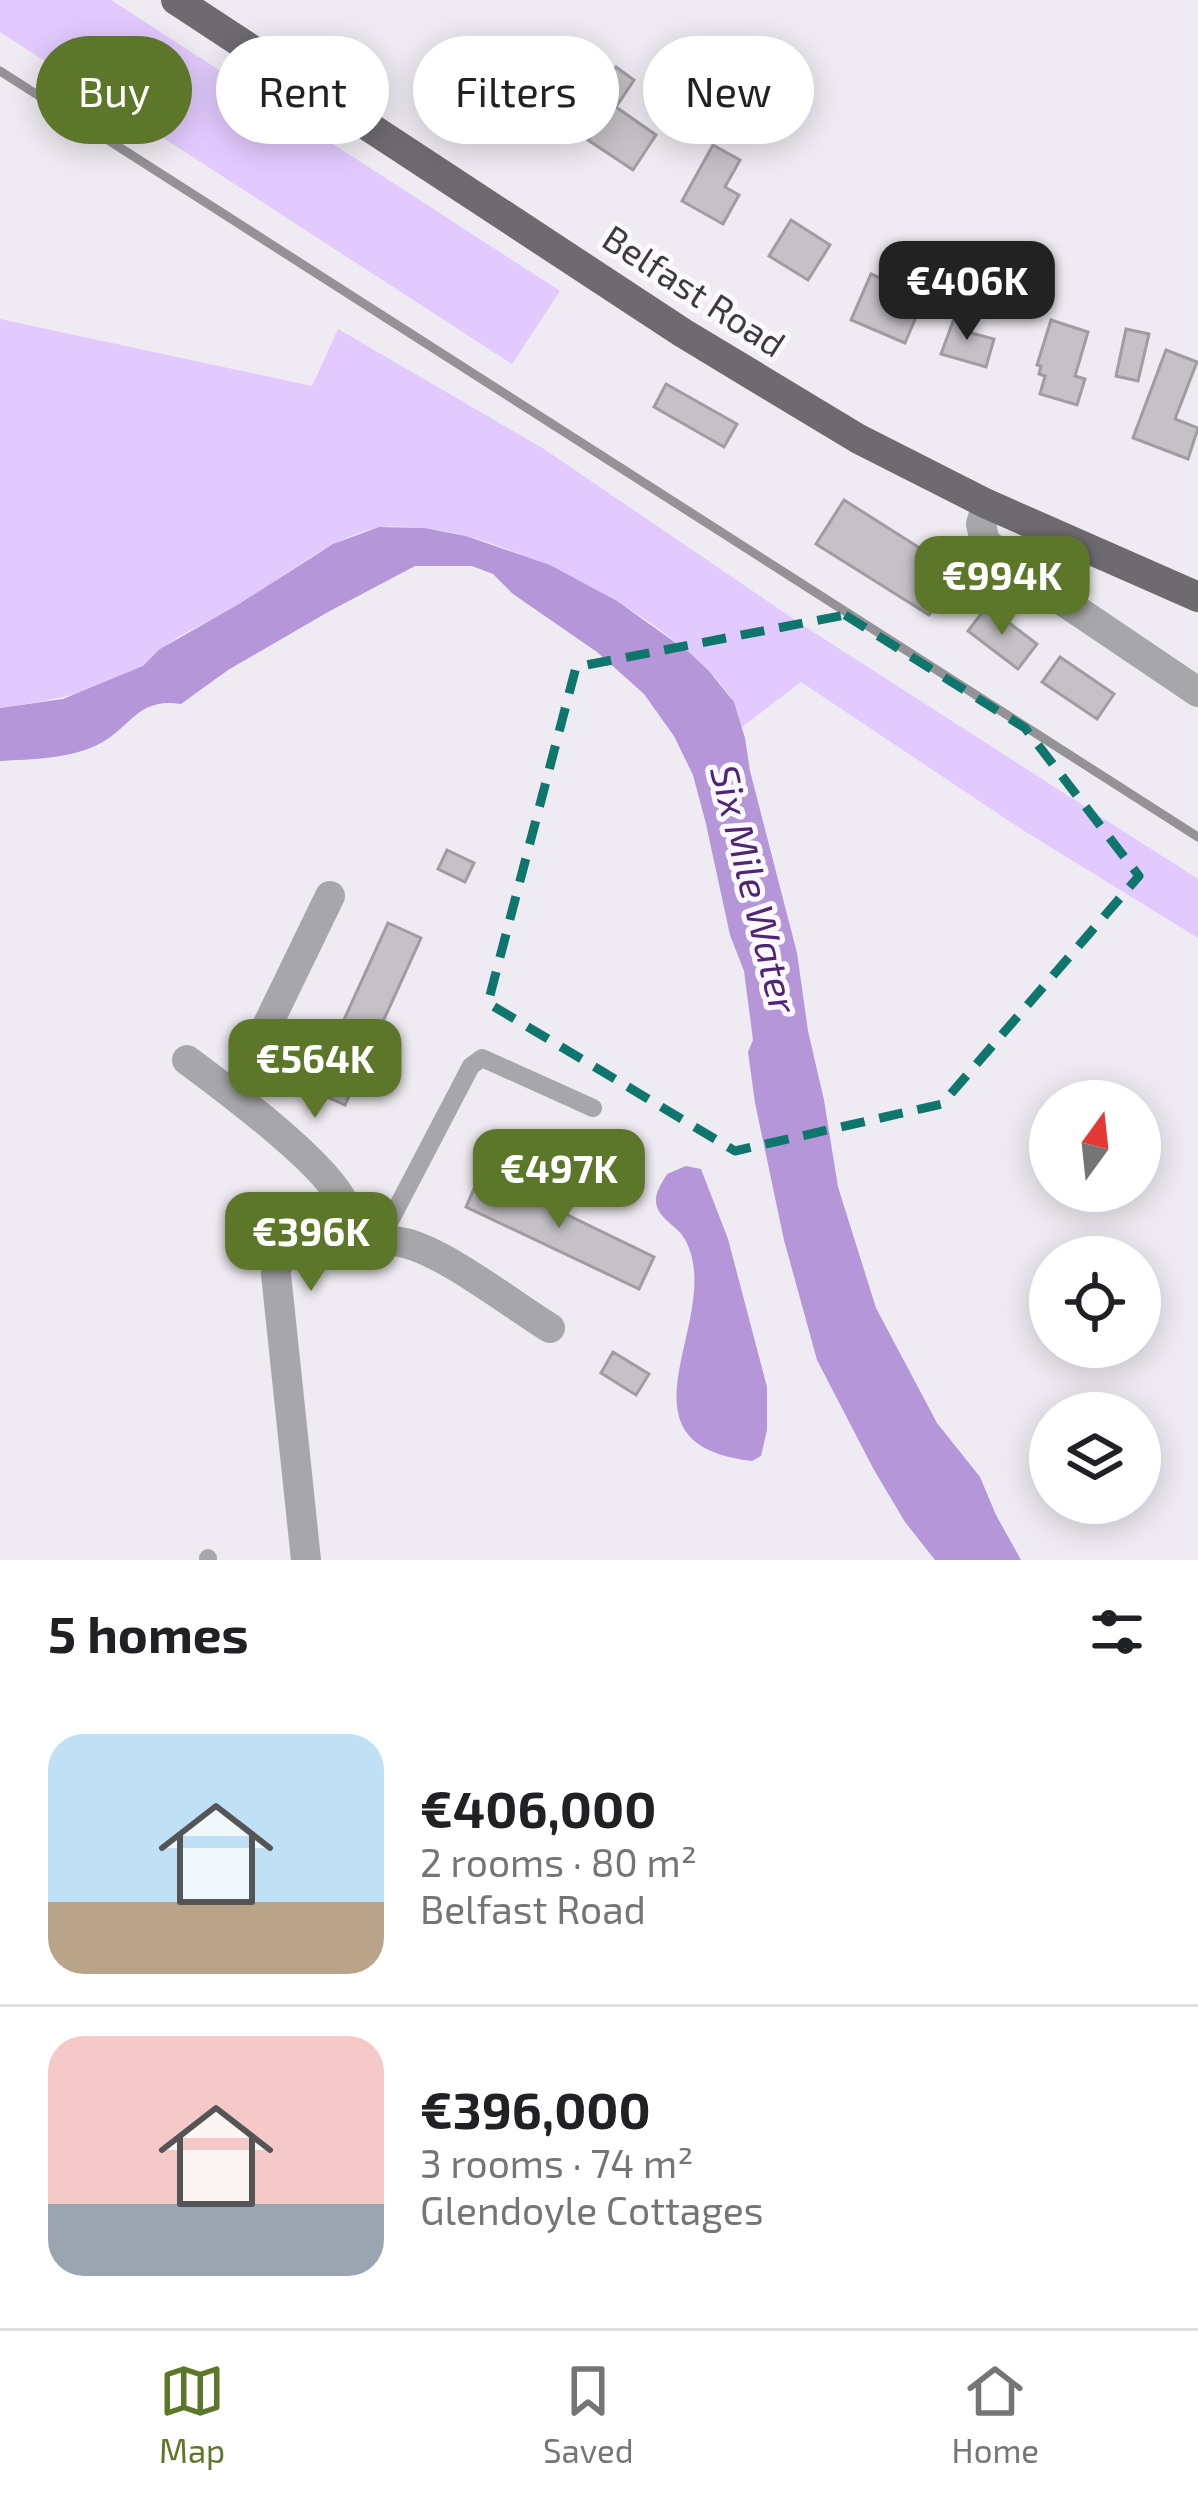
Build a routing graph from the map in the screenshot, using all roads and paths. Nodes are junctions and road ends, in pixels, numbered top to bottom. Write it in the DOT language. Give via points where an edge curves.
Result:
graph roads {
  1 [pos="176,0"];
  2 [pos="987,504"];
  3 [pos="1198,597"];
  4 [pos="1198,692"];
  5 [pos="330,896"];
  6 [pos="187,1060"];
  7 [pos="234,1094"];
  8 [pos="593,1108"];
  9 [pos="346,1237"];
  10 [pos="380,1240"];
  11 [pos="550,1328"];
  12 [pos="306,1560"];
  1 -- 2 [label="main road, Belfast Road" via="683,332 857,438"];
  2 -- 3 [label="main road, Belfast Road"];
  2 -- 4 [label="street" via="985,542"];
  5 -- 7 [label="street"];
  6 -- 7 [label="street"];
  7 -- 9 [label="street" via="340,1196"];
  8 -- 10 [label="lane" via="482,1058"];
  9 -- 10 [label="street"];
  9 -- 12 [label="street" via="289,1245 277,1261"];
  10 -- 11 [label="street" via="435,1255"];
}
